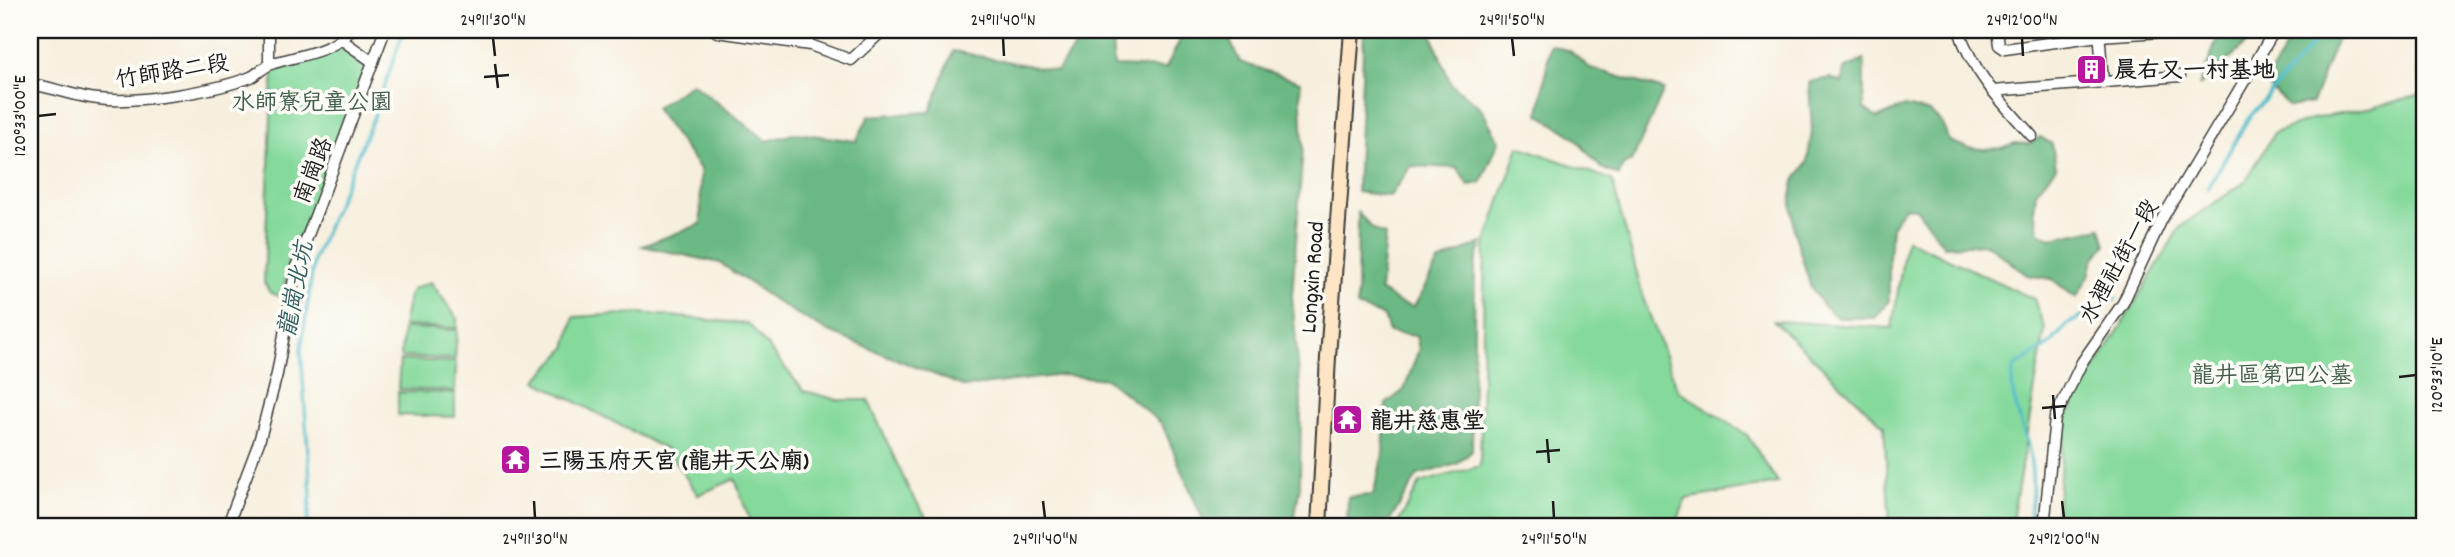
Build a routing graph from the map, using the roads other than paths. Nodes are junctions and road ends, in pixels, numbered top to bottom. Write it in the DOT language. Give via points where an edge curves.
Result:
graph roads {
  1 [pos="269,30"];
  2 [pos="351,30"];
  3 [pos="385,30"];
  4 [pos="717,30"];
  5 [pos="1352,30"];
  6 [pos="1959,30"];
  7 [pos="1997,30"];
  8 [pos="2192,30"];
  9 [pos="2273,30"];
  10 [pos="2099,33"];
  11 [pos="879,34"];
  12 [pos="342,40"];
  13 [pos="373,62"];
  14 [pos="269,64"];
  15 [pos="2180,76"];
  16 [pos="2103,83"];
  17 [pos="30,84"];
  18 [pos="1992,91"];
  19 [pos="2032,136"];
  20 [pos="227,527"];
  21 [pos="1319,527"];
  22 [pos="2044,527"];
  1 -- 14 [label="street"];
  2 -- 12 [label="street, 竹師路二段"];
  3 -- 13 [label="street, 南崗路"];
  4 -- 11 [label="street" via="810,45 851,60"];
  5 -- 21 [label="street, Longxin Road"];
  6 -- 18 [label="street"];
  7 -- 10 [label="street" via="1999,45 2005,49"];
  8 -- 10 [label="street"];
  9 -- 22 [label="street, 水裡社街一段" via="2162,219 2123,303 2082,362 2055,418"];
  10 -- 16 [label="street"];
  12 -- 13 [label="street"];
  12 -- 14 [label="street, 竹師路二段"];
  13 -- 20 [label="street, 南崗路" via="296,267 277,374 259,442"];
  14 -- 17 [label="street, 竹師路二段" via="240,80 149,99 96,99"];
  15 -- 16 [label="street"];
  16 -- 18 [label="street"];
  18 -- 19 [label="street"];
}
